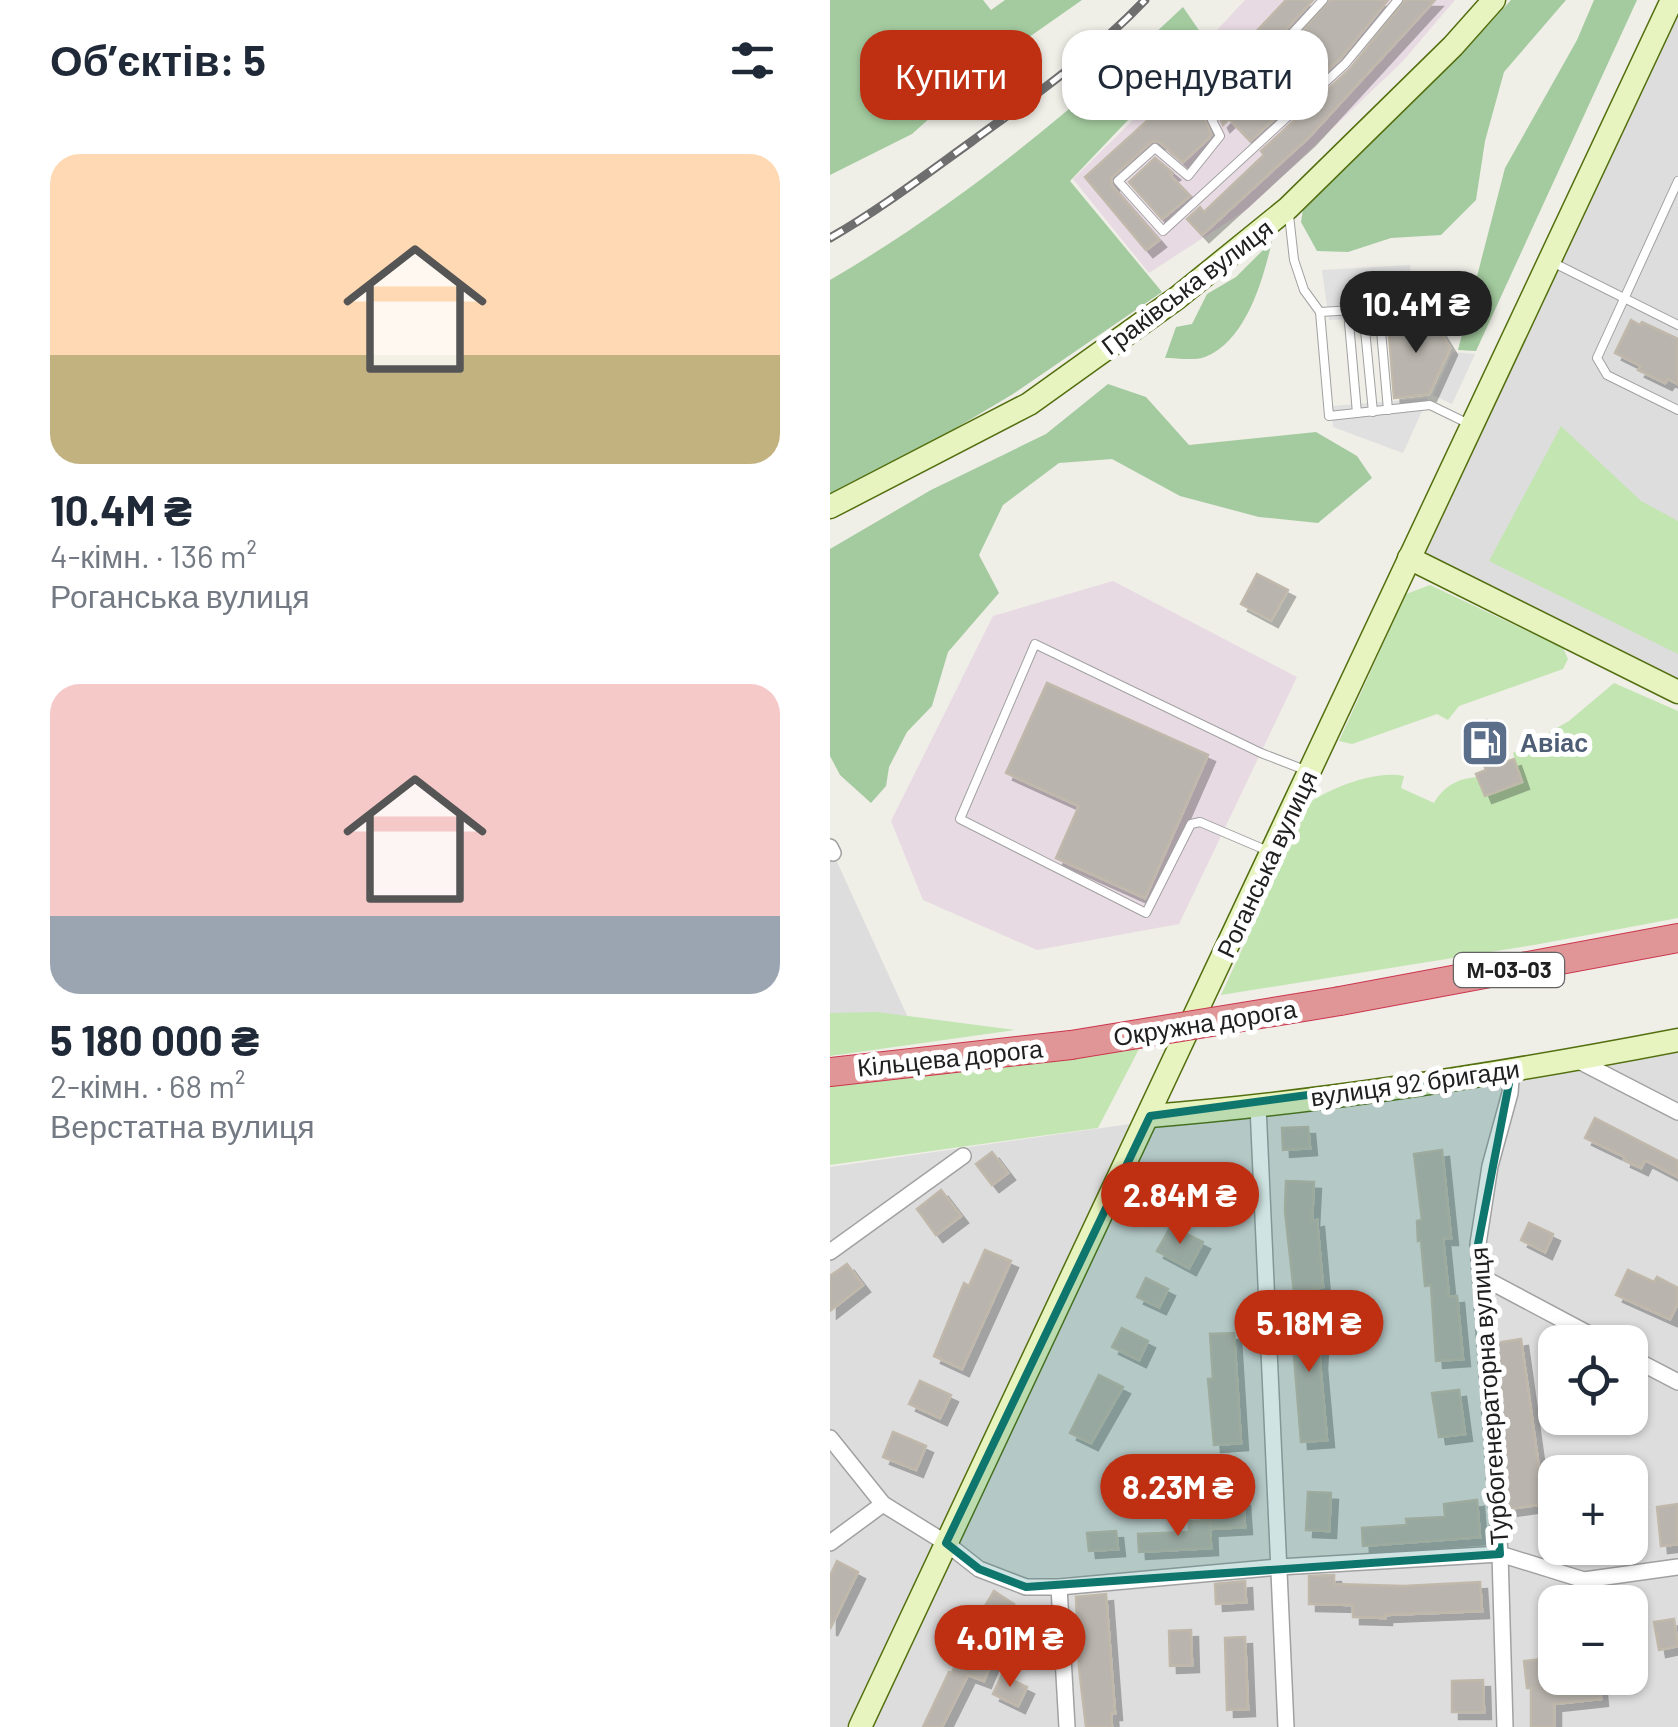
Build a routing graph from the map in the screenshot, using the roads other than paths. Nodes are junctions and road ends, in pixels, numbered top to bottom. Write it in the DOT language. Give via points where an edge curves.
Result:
graph roads {
  1 [pos="1322,0"];
  2 [pos="1398,0"];
  3 [pos="1494,0"];
  4 [pos="1672,0"];
  5 [pos="1678,181"];
  6 [pos="1288,208"];
  7 [pos="1548,260"];
  8 [pos="1420,306"];
  9 [pos="1379,308"];
  10 [pos="1348,310"];
  11 [pos="1363,310"];
  12 [pos="1320,312"];
  13 [pos="1678,324"];
  14 [pos="1388,410"];
  15 [pos="1678,410"];
  16 [pos="1372,412"];
  17 [pos="1358,414"];
  18 [pos="1472,425"];
  19 [pos="830,507"];
  20 [pos="1409,558"];
  21 [pos="1678,692"];
  22 [pos="1310,772"];
  23 [pos="1272,853"];
  24 [pos="1678,938"];
  25 [pos="1678,1040"];
  26 [pos="1071,1045"];
  27 [pos="1577,1060"];
  28 [pos="1512,1068"];
  29 [pos="830,1072"];
  30 [pos="1258,1106"];
  31 [pos="1678,1112"];
  32 [pos="1150,1116"];
  33 [pos="962,1156"];
  34 [pos="830,1252"];
  35 [pos="1480,1276"];
  36 [pos="1572,1325"];
  37 [pos="1648,1366"];
  38 [pos="1678,1382"];
  39 [pos="830,1438"];
  40 [pos="883,1504"];
  41 [pos="830,1543"];
  42 [pos="946,1543"];
  43 [pos="1500,1554"];
  44 [pos="1279,1567"];
  45 [pos="1678,1567"];
  46 [pos="1059,1587"];
  47 [pos="860,1727"];
  48 [pos="1067,1727"];
  49 [pos="1286,1727"];
  50 [pos="1505,1727"];
  1 -- 2 [label="lane" via="1212,120 1220,136 1188,176 1154,148 1118,181 1163,231 1345,64"];
  3 -- 6 [label="main road, Граківська вулиця"];
  4 -- 7 [label="main road, Роганська вулиця"];
  5 -- 15 [label="lane" via="1597,358 1607,375"];
  6 -- 12 [label="lane" via="1294,260"];
  6 -- 19 [label="main road, Граківська вулиця" via="1029,404"];
  7 -- 13 [label="lane"];
  7 -- 18 [label="main road, Роганська вулиця"];
  8 -- 9 [label="lane"];
  9 -- 11 [label="lane"];
  9 -- 14 [label="lane"];
  10 -- 11 [label="lane"];
  10 -- 12 [label="lane"];
  10 -- 17 [label="lane"];
  11 -- 16 [label="lane"];
  12 -- 17 [label="lane" via="1329,416"];
  14 -- 16 [label="lane"];
  14 -- 18 [label="lane" via="1430,405"];
  16 -- 17 [label="lane"];
  18 -- 20 [label="main road, Роганська вулиця"];
  20 -- 21 [label="main road"];
  20 -- 22 [label="main road, Роганська вулиця"];
  22 -- 23 [label="main road, Роганська вулиця"];
  22 -- 23 [label="lane" via="1035,644 960,819 1146,913 1192,824"];
  23 -- 32 [label="main road, Роганська вулиця"];
  24 -- 26 [label="highway, Окружна дорога / М-03-03, bridge"];
  25 -- 27 [label="main road, вулиця 92 бригади"];
  26 -- 29 [label="highway, Кільцева дорога / М-03-03"];
  27 -- 28 [label="main road, вулиця 92 бригади"];
  27 -- 31 [label="street"];
  28 -- 30 [label="main road, вулиця 92 бригади"];
  28 -- 35 [label="street, Турбогенераторна вулиця" via="1483,1205"];
  30 -- 32 [label="main road, вулиця 92 бригади"];
  30 -- 44 [label="street"];
  32 -- 42 [label="main road, Роганська вулиця"];
  33 -- 34 [label="street"];
  35 -- 36 [label="street"];
  35 -- 43 [label="street, Турбогенераторна вулиця"];
  37 -- 38 [label="street"];
  39 -- 40 [label="street"];
  40 -- 41 [label="street"];
  40 -- 42 [label="street"];
  42 -- 46 [label="street" via="978,1569 1026,1587"];
  42 -- 47 [label="main road, Роганська вулиця"];
  43 -- 44 [label="street"];
  43 -- 45 [label="street" via="1584,1580"];
  43 -- 50 [label="street, Турбогенераторна вулиця"];
  44 -- 46 [label="street"];
  44 -- 49 [label="street"];
  46 -- 48 [label="street"];
}
